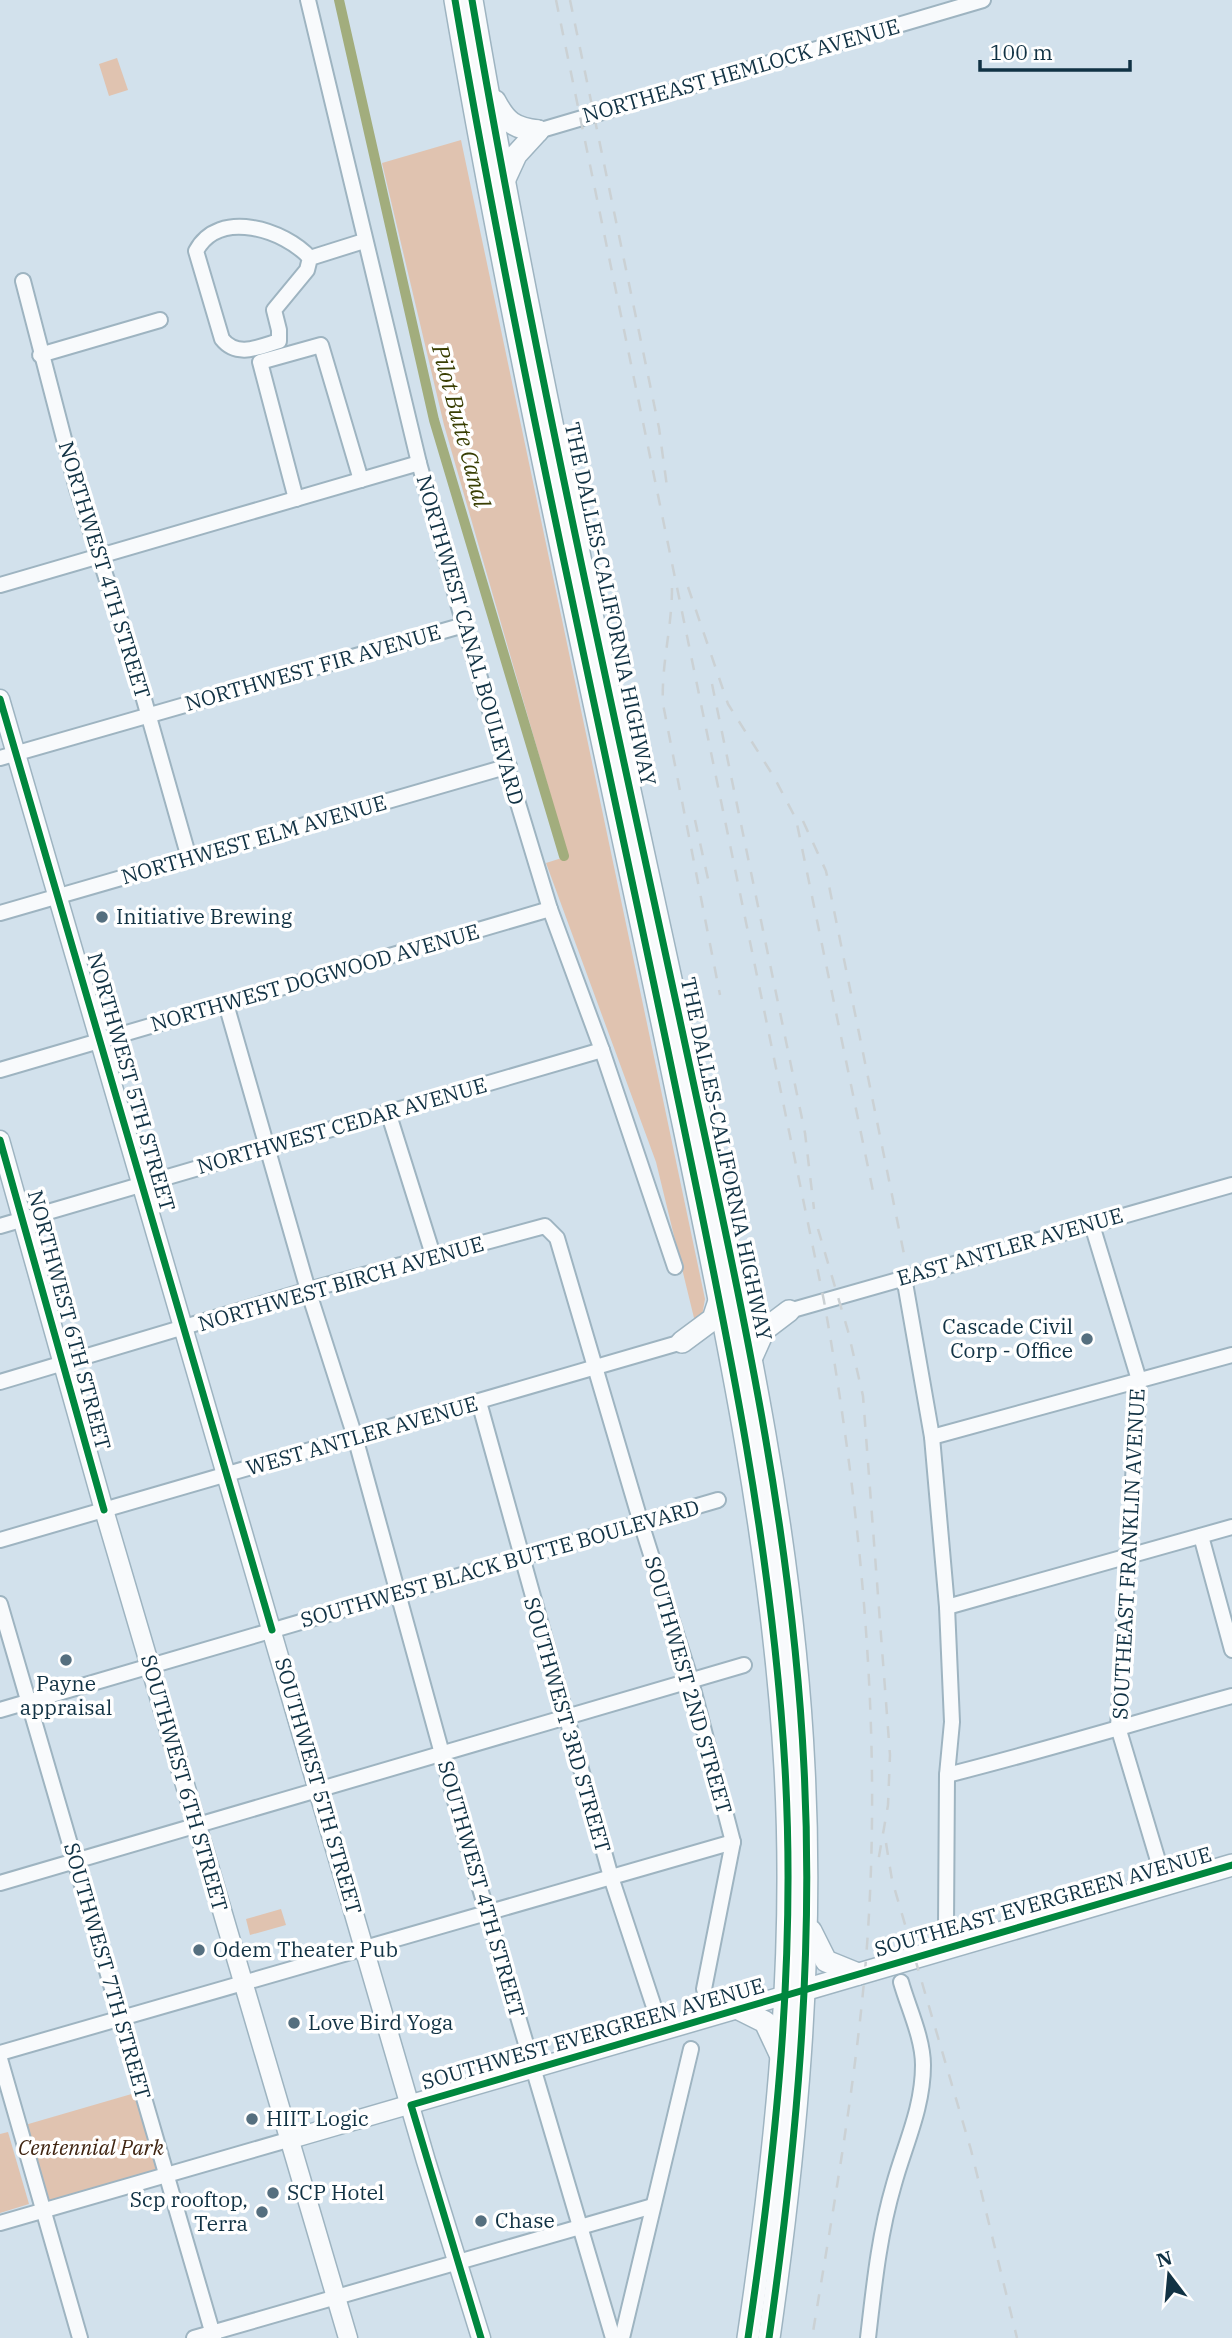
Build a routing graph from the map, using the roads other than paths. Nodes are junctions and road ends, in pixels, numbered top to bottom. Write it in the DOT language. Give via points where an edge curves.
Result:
graph roads {
  1 [pos="308,0"];
  2 [pos="455,0"];
  3 [pos="472,0"];
  4 [pos="975,1"];
  5 [pos="487,88"];
  6 [pos="538,131"];
  7 [pos="505,181"];
  8 [pos="364,241"];
  9 [pos="310,258"];
  10 [pos="23,281"];
  11 [pos="160,320"];
  12 [pos="40,355"];
  13 [pos="419,463"];
  14 [pos="361,480"];
  15 [pos="296,499"];
  16 [pos="98,556"];
  17 [pos="0,585"];
  18 [pos="464,625"];
  19 [pos="0,699"];
  20 [pos="149,716"];
  21 [pos="8,756"];
  22 [pos="509,766"];
  23 [pos="190,859"];
  24 [pos="59,896"];
  25 [pos="550,909"];
  26 [pos="0,913"];
  27 [pos="226,1004"];
  28 [pos="101,1041"];
  29 [pos="602,1050"];
  30 [pos="0,1070"];
  31 [pos="389,1115"];
  32 [pos="0,1140"];
  33 [pos="267,1148"];
  34 [pos="141,1183"];
  35 [pos="1232,1185"];
  36 [pos="24,1219"];
  37 [pos="1092,1225"];
  38 [pos="0,1226"];
  39 [pos="557,1238"];
  40 [pos="433,1255"];
  41 [pos="675,1266"];
  42 [pos="904,1277"];
  43 [pos="308,1290"];
  44 [pos="728,1295"];
  45 [pos="789,1311"];
  46 [pos="185,1329"];
  47 [pos="682,1342"];
  48 [pos="1232,1355"];
  49 [pos="740,1359"];
  50 [pos="65,1364"];
  51 [pos="595,1366"];
  52 [pos="1139,1380"];
  53 [pos="0,1382"];
  54 [pos="479,1402"];
  55 [pos="355,1437"];
  56 [pos="932,1437"];
  57 [pos="226,1475"];
  58 [pos="718,1500"];
  59 [pos="104,1510"];
  60 [pos="641,1523"];
  61 [pos="1232,1527"];
  62 [pos="1201,1536"];
  63 [pos="0,1540"];
  64 [pos="1126,1556"];
  65 [pos="520,1558"];
  66 [pos="396,1595"];
  67 [pos="0,1604"];
  68 [pos="947,1607"];
  69 [pos="272,1630"];
  70 [pos="1232,1650"];
  71 [pos="149,1665"];
  72 [pos="744,1665"];
  73 [pos="691,1681"];
  74 [pos="1232,1696"];
  75 [pos="28,1702"];
  76 [pos="0,1710"];
  77 [pos="566,1717"];
  78 [pos="1118,1727"];
  79 [pos="441,1754"];
  80 [pos="947,1775"];
  81 [pos="319,1790"];
  82 [pos="197,1826"];
  83 [pos="733,1842"];
  84 [pos="75,1861"];
  85 [pos="1232,1865"];
  86 [pos="611,1877"];
  87 [pos="0,1883"];
  88 [pos="1165,1884"];
  89 [pos="488,1912"];
  90 [pos="808,1922"];
  91 [pos="946,1927"];
  92 [pos="365,1948"];
  93 [pos="861,1974"];
  94 [pos="901,1982"];
  95 [pos="242,1983"];
  96 [pos="704,1989"];
  97 [pos="796,1993"];
  98 [pos="653,2004"];
  99 [pos="739,2010"];
  100 [pos="119,2018"];
  101 [pos="691,2049"];
  102 [pos="0,2053"];
  103 [pos="0,2059"];
  104 [pos="782,2059"];
  105 [pos="534,2069"];
  106 [pos="411,2105"];
  107 [pos="291,2138"];
  108 [pos="167,2175"];
  109 [pos="653,2206"];
  110 [pos="42,2211"];
  111 [pos="0,2223"];
  112 [pos="581,2227"];
  113 [pos="459,2262"];
  114 [pos="336,2297"];
  115 [pos="213,2335"];
  116 [pos="80,2338"];
  117 [pos="194,2338"];
  118 [pos="348,2338"];
  119 [pos="481,2338"];
  120 [pos="613,2338"];
  121 [pos="622,2338"];
  122 [pos="748,2338"];
  123 [pos="768,2338"];
  124 [pos="868,2338"];
  1 -- 8 [label="street, NORTHWEST CANAL BOULEVARD"];
  2 -- 44 [label="highway, THE DALLES-CALIFORNIA HIGHWAY" via="511,300"];
  3 -- 5 [label="highway, THE DALLES-CALIFORNIA HIGHWAY"];
  4 -- 6 [label="street, NORTHEAST HEMLOCK AVENUE"];
  5 -- 6 [label="highway" via="506,122"];
  5 -- 7 [label="highway, THE DALLES-CALIFORNIA HIGHWAY"];
  6 -- 7 [label="highway" via="516,155"];
  7 -- 44 [label="highway, THE DALLES-CALIFORNIA HIGHWAY"];
  8 -- 9 [label="street"];
  8 -- 13 [label="street, NORTHWEST CANAL BOULEVARD"];
  9 -- 9 [label="street" via="298,245 240,226 215,233 200,244 196,251 222,339 229,347 241,351 278,341 274,310 307,270"];
  10 -- 12 [label="street, NORTHWEST 4TH STREET"];
  11 -- 12 [label="street"];
  12 -- 16 [label="street, NORTHWEST 4TH STREET"];
  13 -- 14 [label="street"];
  13 -- 18 [label="street, NORTHWEST CANAL BOULEVARD"];
  14 -- 15 [label="street"];
  14 -- 15 [label="street" via="321,345 260,362"];
  15 -- 16 [label="street"];
  16 -- 17 [label="street"];
  16 -- 20 [label="street, NORTHWEST 4TH STREET"];
  18 -- 20 [label="street, NORTHWEST FIR AVENUE"];
  18 -- 22 [label="street, NORTHWEST CANAL BOULEVARD"];
  19 -- 21 [label="main road, NORTHWEST 5TH STREET"];
  20 -- 21 [label="street, NORTHWEST FIR AVENUE"];
  20 -- 23 [label="street, NORTHWEST 4TH STREET"];
  21 -- 24 [label="main road, NORTHWEST 5TH STREET"];
  22 -- 23 [label="street, NORTHWEST ELM AVENUE"];
  22 -- 25 [label="street, NORTHWEST CANAL BOULEVARD"];
  23 -- 24 [label="street, NORTHWEST ELM AVENUE"];
  24 -- 26 [label="street, NORTHWEST ELM AVENUE"];
  24 -- 28 [label="main road, NORTHWEST 5TH STREET"];
  25 -- 27 [label="street, NORTHWEST DOGWOOD AVENUE"];
  25 -- 29 [label="street, NORTHWEST CANAL BOULEVARD"];
  27 -- 28 [label="street, NORTHWEST DOGWOOD AVENUE"];
  27 -- 33 [label="street"];
  28 -- 30 [label="street, NORTHWEST DOGWOOD AVENUE"];
  28 -- 34 [label="main road, NORTHWEST 5TH STREET"];
  29 -- 31 [label="street, NORTHWEST CEDAR AVENUE"];
  29 -- 41 [label="street, NORTHWEST CANAL BOULEVARD"];
  31 -- 33 [label="street, NORTHWEST CEDAR AVENUE"];
  31 -- 40 [label="street"];
  32 -- 36 [label="main road, NORTHWEST 6TH STREET"];
  33 -- 34 [label="street, NORTHWEST CEDAR AVENUE"];
  33 -- 43 [label="street"];
  34 -- 36 [label="street, NORTHWEST CEDAR AVENUE"];
  34 -- 46 [label="main road, NORTHWEST 5TH STREET"];
  35 -- 37 [label="street, EAST ANTLER AVENUE"];
  36 -- 38 [label="street, NORTHWEST CEDAR AVENUE"];
  36 -- 50 [label="main road, NORTHWEST 6TH STREET"];
  37 -- 42 [label="street, EAST ANTLER AVENUE"];
  37 -- 52 [label="street, SOUTHEAST FRANKLIN AVENUE"];
  39 -- 40 [label="street, NORTHWEST BIRCH AVENUE" via="545,1226"];
  39 -- 51 [label="street, SOUTHWEST 2ND STREET"];
  40 -- 43 [label="street, NORTHWEST BIRCH AVENUE"];
  42 -- 45 [label="street, EAST ANTLER AVENUE"];
  42 -- 56 [label="street"];
  43 -- 46 [label="street, NORTHWEST BIRCH AVENUE"];
  43 -- 55 [label="street"];
  44 -- 45 [label="highway" via="760,1310"];
  44 -- 47 [label="highway" via="713,1319"];
  44 -- 49 [label="highway, THE DALLES-CALIFORNIA HIGHWAY"];
  45 -- 49 [label="highway" via="764,1330"];
  46 -- 50 [label="street, NORTHWEST BIRCH AVENUE"];
  46 -- 57 [label="main road, NORTHWEST 5TH STREET"];
  47 -- 49 [label="highway" via="709,1342"];
  47 -- 51 [label="street, WEST ANTLER AVENUE"];
  48 -- 52 [label="street"];
  49 -- 90 [label="highway, THE DALLES-CALIFORNIA HIGHWAY" via="782,1540 799,1688"];
  49 -- 97 [label="highway, THE DALLES-CALIFORNIA HIGHWAY" via="779,1690"];
  50 -- 53 [label="street, NORTHWEST BIRCH AVENUE"];
  50 -- 59 [label="main road, NORTHWEST 6TH STREET"];
  51 -- 54 [label="street, WEST ANTLER AVENUE"];
  51 -- 60 [label="street, SOUTHWEST 2ND STREET"];
  52 -- 56 [label="street"];
  52 -- 64 [label="street, SOUTHEAST FRANKLIN AVENUE"];
  54 -- 55 [label="street, WEST ANTLER AVENUE"];
  54 -- 65 [label="street, SOUTHWEST 3RD STREET"];
  55 -- 57 [label="street, WEST ANTLER AVENUE"];
  55 -- 66 [label="street, SOUTHWEST 4TH STREET"];
  56 -- 68 [label="street"];
  57 -- 59 [label="street, WEST ANTLER AVENUE"];
  57 -- 69 [label="main road, SOUTHWEST 5TH STREET"];
  58 -- 60 [label="street, SOUTHWEST BLACK BUTTE BOULEVARD"];
  59 -- 63 [label="street, WEST ANTLER AVENUE"];
  59 -- 71 [label="main road, SOUTHWEST 6TH STREET"];
  60 -- 65 [label="street, SOUTHWEST BLACK BUTTE BOULEVARD"];
  60 -- 73 [label="street, SOUTHWEST 2ND STREET"];
  61 -- 62 [label="street"];
  62 -- 64 [label="street"];
  62 -- 70 [label="street"];
  64 -- 68 [label="street"];
  64 -- 78 [label="street, SOUTHEAST FRANKLIN AVENUE"];
  65 -- 66 [label="street, SOUTHWEST BLACK BUTTE BOULEVARD"];
  65 -- 77 [label="street, SOUTHWEST 3RD STREET"];
  66 -- 69 [label="street, SOUTHWEST BLACK BUTTE BOULEVARD"];
  66 -- 79 [label="street, SOUTHWEST 4TH STREET"];
  67 -- 75 [label="street, SOUTHWEST 7TH STREET"];
  68 -- 80 [label="street" via="952,1722"];
  69 -- 71 [label="street, SOUTHWEST BLACK BUTTE BOULEVARD"];
  69 -- 81 [label="main road, SOUTHWEST 5TH STREET"];
  71 -- 75 [label="street, SOUTHWEST BLACK BUTTE BOULEVARD"];
  71 -- 82 [label="main road, SOUTHWEST 6TH STREET"];
  72 -- 73 [label="street"];
  73 -- 77 [label="street"];
  73 -- 83 [label="street, SOUTHWEST 2ND STREET"];
  74 -- 78 [label="street"];
  75 -- 76 [label="street, SOUTHWEST BLACK BUTTE BOULEVARD"];
  75 -- 84 [label="street, SOUTHWEST 7TH STREET"];
  77 -- 79 [label="street"];
  77 -- 86 [label="street, SOUTHWEST 3RD STREET"];
  78 -- 80 [label="street"];
  78 -- 88 [label="street, SOUTHEAST FRANKLIN AVENUE"];
  79 -- 81 [label="street"];
  79 -- 89 [label="street, SOUTHWEST 4TH STREET"];
  80 -- 91 [label="street"];
  81 -- 82 [label="street"];
  81 -- 92 [label="main road, SOUTHWEST 5TH STREET"];
  82 -- 84 [label="street"];
  82 -- 95 [label="main road, SOUTHWEST 6TH STREET"];
  83 -- 86 [label="street"];
  83 -- 96 [label="street"];
  84 -- 87 [label="street"];
  84 -- 100 [label="street, SOUTHWEST 7TH STREET"];
  85 -- 88 [label="highway, SOUTHEAST EVERGREEN AVENUE"];
  86 -- 89 [label="street"];
  86 -- 98 [label="street, SOUTHWEST 3RD STREET"];
  88 -- 93 [label="highway, SOUTHEAST EVERGREEN AVENUE"];
  89 -- 92 [label="street"];
  89 -- 105 [label="street, SOUTHWEST 4TH STREET"];
  90 -- 93 [label="highway" via="826,1961"];
  90 -- 97 [label="highway, THE DALLES-CALIFORNIA HIGHWAY"];
  92 -- 95 [label="street"];
  92 -- 106 [label="main road, SOUTHWEST 5TH STREET"];
  93 -- 97 [label="highway, SOUTHWEST EVERGREEN AVENUE"];
  94 -- 124 [label="street" via="923,2061 922,2083 912,2135 879,2243"];
  95 -- 100 [label="street"];
  95 -- 107 [label="main road, SOUTHWEST 6TH STREET"];
  97 -- 99 [label="main road, SOUTHWEST EVERGREEN AVENUE"];
  97 -- 104 [label="highway, THE DALLES-CALIFORNIA HIGHWAY"];
  97 -- 123 [label="highway, THE DALLES-CALIFORNIA HIGHWAY" via="792,2163"];
  99 -- 104 [label="highway" via="765,2022"];
  99 -- 105 [label="main road, SOUTHWEST EVERGREEN AVENUE"];
  100 -- 102 [label="street"];
  100 -- 108 [label="street, SOUTHWEST 7TH STREET"];
  101 -- 109 [label="street"];
  103 -- 110 [label="street"];
  104 -- 122 [label="highway, THE DALLES-CALIFORNIA HIGHWAY"];
  105 -- 106 [label="main road, SOUTHWEST EVERGREEN AVENUE"];
  105 -- 112 [label="street, SOUTHWEST 4TH STREET"];
  106 -- 107 [label="main road, SOUTHWEST EVERGREEN AVENUE"];
  106 -- 113 [label="main road, SOUTHWEST 5TH STREET"];
  107 -- 108 [label="street, SOUTHWEST EVERGREEN AVENUE"];
  107 -- 114 [label="main road, SOUTHWEST 6TH STREET"];
  108 -- 110 [label="street, SOUTHWEST EVERGREEN AVENUE"];
  108 -- 115 [label="street, SOUTHWEST 7TH STREET"];
  109 -- 112 [label="street"];
  109 -- 121 [label="street"];
  110 -- 111 [label="street, SOUTHWEST EVERGREEN AVENUE"];
  110 -- 116 [label="street"];
  112 -- 113 [label="street"];
  112 -- 120 [label="street, SOUTHWEST 4TH STREET"];
  113 -- 114 [label="street"];
  113 -- 119 [label="main road, SOUTHWEST 5TH STREET"];
  114 -- 115 [label="street"];
  114 -- 118 [label="main road, SOUTHWEST 6TH STREET"];
  115 -- 117 [label="street"];
}
